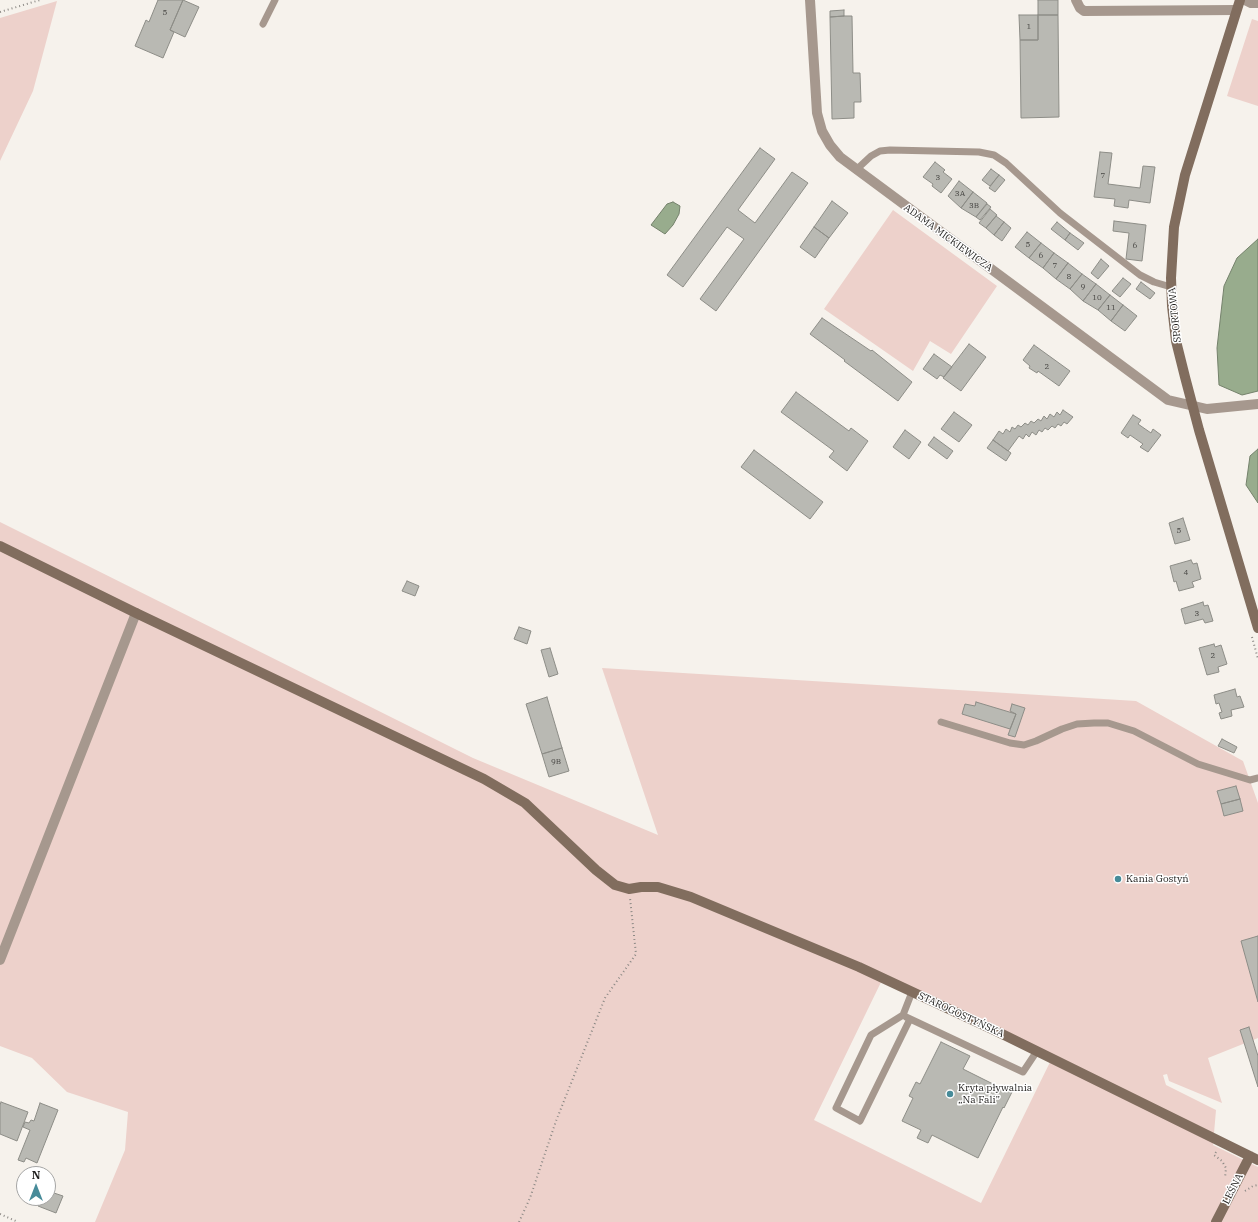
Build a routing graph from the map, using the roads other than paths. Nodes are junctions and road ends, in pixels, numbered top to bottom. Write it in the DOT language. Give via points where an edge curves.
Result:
graph roads {
  1 [pos="275,0"];
  2 [pos="810,0"];
  3 [pos="1076,0"];
  4 [pos="1245,0"];
  5 [pos="1258,3"];
  6 [pos="1238,5"];
  7 [pos="263,24"];
  8 [pos="856,170"];
  9 [pos="1172,288"];
  10 [pos="1258,404"];
  11 [pos="1192,406"];
  12 [pos="0,546"];
  13 [pos="136,613"];
  14 [pos="1258,628"];
  15 [pos="941,722"];
  16 [pos="1258,778"];
  17 [pos="0,960"];
  18 [pos="912,992"];
  19 [pos="902,1015"];
  20 [pos="910,1019"];
  21 [pos="1037,1052"];
  22 [pos="1254,1158"];
  23 [pos="1216,1222"];
  1 -- 7 [label="lane"];
  2 -- 8 [label="street, ADAMA MICKIEWICZA" via="817,113 822,131 830,145"];
  3 -- 6 [label="street" via="1084,11"];
  4 -- 5 [label="street"];
  6 -- 9 [label="street, SPORTOWA" via="1179,199 1174,227"];
  8 -- 9 [label="lane" via="880,151 979,152 994,155 1060,213 1140,275"];
  8 -- 11 [label="street, ADAMA MICKIEWICZA" via="1168,400"];
  9 -- 11 [label="street, SPORTOWA" via="1176,341"];
  10 -- 11 [label="street, ADAMA MICKIEWICZA" via="1207,409"];
  11 -- 14 [label="street, SPORTOWA"];
  12 -- 13 [label="street"];
  13 -- 17 [label="street"];
  13 -- 18 [label="street, STAROGOSTYŃSKA" via="491,783 525,803 615,885 629,889 658,887 698,900 859,967"];
  15 -- 16 [label="lane" via="1010,743 1024,744 1077,724 1108,723 1134,731 1198,764 1250,780"];
  18 -- 19 [label="lane"];
  18 -- 21 [label="street, STAROGOSTYŃSKA"];
  19 -- 20 [label="lane"];
  19 -- 20 [label="lane" via="871,1034 836,1108 860,1121"];
  20 -- 21 [label="lane" via="1023,1072"];
  21 -- 22 [label="street, STAROGOSTYŃSKA"];
  22 -- 23 [label="street, LEŚNA"];
}
